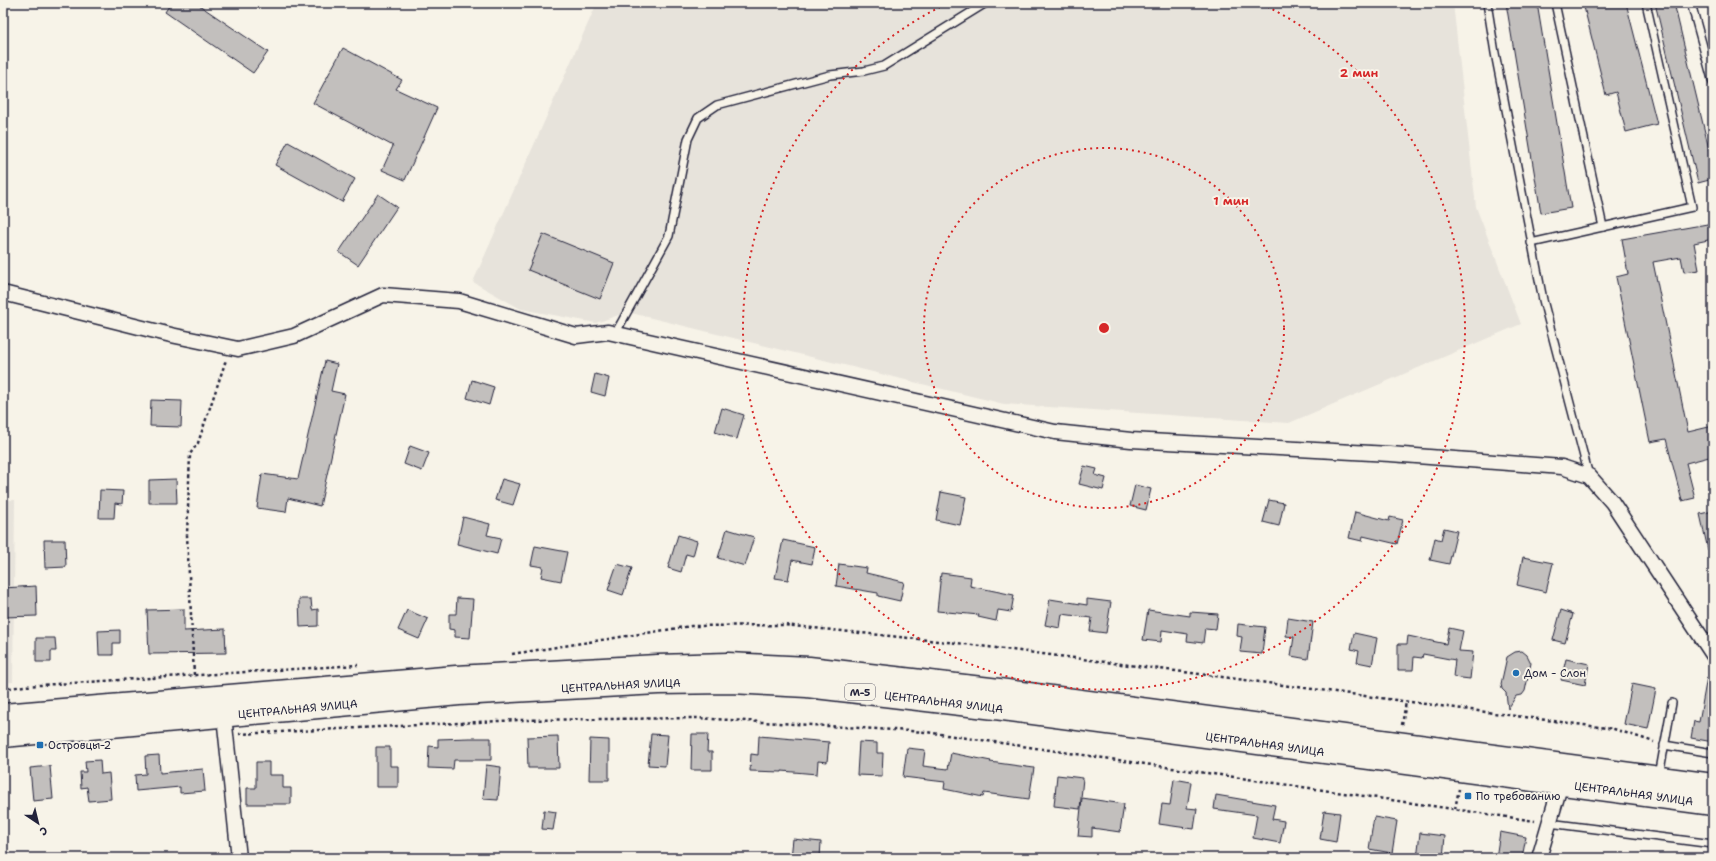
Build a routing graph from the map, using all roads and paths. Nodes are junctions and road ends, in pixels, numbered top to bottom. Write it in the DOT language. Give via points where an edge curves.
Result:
graph roads {
  1 [pos="986,3"];
  2 [pos="1487,3"];
  3 [pos="1555,3"];
  4 [pos="1646,3"];
  5 [pos="1691,3"];
  6 [pos="1713,83"];
  7 [pos="1602,228"];
  8 [pos="1531,243"];
  9 [pos="3,293"];
  10 [pos="615,334"];
  11 [pos="230,348"];
  12 [pos="1589,476"];
  13 [pos="507,655"];
  14 [pos="1713,655"];
  15 [pos="366,665"];
  16 [pos="194,675"];
  17 [pos="3,688"];
  18 [pos="1406,702"];
  19 [pos="1672,703"];
  20 [pos="3,715"];
  21 [pos="224,716"];
  22 [pos="299,731"];
  23 [pos="1401,732"];
  24 [pos="3,736"];
  25 [pos="1664,745"];
  26 [pos="1713,754"];
  27 [pos="1659,778"];
  28 [pos="1561,783"];
  29 [pos="1713,785"];
  30 [pos="1459,789"];
  31 [pos="1713,804"];
  32 [pos="1455,809"];
  33 [pos="1549,823"];
  34 [pos="1713,844"];
  35 [pos="239,858"];
  36 [pos="1539,858"];
  1 -- 10 [label="lane" via="884,66 830,75 717,104 698,118 688,139 669,236"];
  2 -- 8 [label="lane" via="1494,53"];
  3 -- 7 [label="lane"];
  4 -- 7 [label="lane" via="1692,207"];
  5 -- 6 [label="lane"];
  7 -- 8 [label="lane"];
  8 -- 12 [label="lane" via="1543,300"];
  9 -- 11 [label="street"];
  10 -- 11 [label="street" via="608,332 576,336 459,300 383,295 294,336 238,349"];
  10 -- 12 [label="street" via="1055,432 1131,440 1390,454 1562,467"];
  11 -- 16 [label="path" via="198,443 190,454 187,535"];
  12 -- 14 [label="street" via="1612,502"];
  13 -- 18 [label="path" via="691,626 784,625 957,644"];
  15 -- 16 [label="path"];
  16 -- 17 [label="path"];
  18 -- 23 [label="path"];
  18 -- 25 [label="path" via="1614,729"];
  19 -- 25 [label="lane"];
  20 -- 27 [label="main road, ЦЕНТРАЛЬНАЯ УЛИЦА / М-5" via="456,677 728,664 809,668 991,689"];
  21 -- 24 [label="main road, ЦЕНТРАЛЬНАЯ УЛИЦА / М-5"];
  21 -- 28 [label="main road, ЦЕНТРАЛЬНАЯ УЛИЦА / М-5" via="459,694 658,683 731,682 807,686 995,708"];
  21 -- 35 [label="street"];
  22 -- 32 [label="path" via="519,720 697,718 926,732"];
  25 -- 26 [label="lane"];
  25 -- 27 [label="lane"];
  27 -- 29 [label="main road, ЦЕНТРАЛЬНАЯ УЛИЦА / М-5"];
  28 -- 31 [label="main road, ЦЕНТРАЛЬНАЯ УЛИЦА / М-5"];
  28 -- 33 [label="street"];
  30 -- 32 [label="path"];
  32 -- 33 [label="path"];
  33 -- 34 [label="lane"];
  33 -- 36 [label="street"];
}
